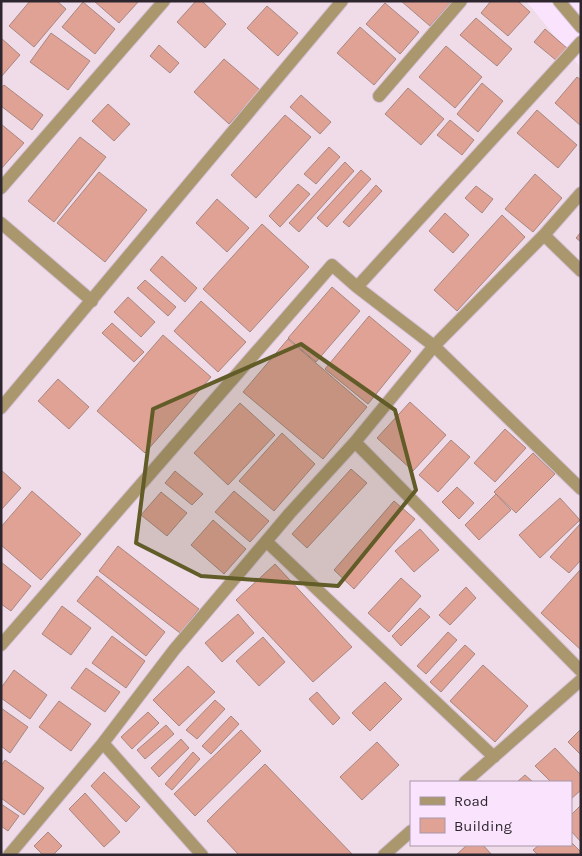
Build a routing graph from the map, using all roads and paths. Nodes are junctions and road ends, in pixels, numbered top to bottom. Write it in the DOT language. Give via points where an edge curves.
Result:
graph roads {
  1 [pos="164,1"];
  2 [pos="342,1"];
  3 [pos="461,1"];
  4 [pos="559,1"];
  5 [pos="581,27"];
  6 [pos="581,42"];
  7 [pos="379,96"];
  8 [pos="1,188"];
  9 [pos="581,193"];
  10 [pos="1,223"];
  11 [pos="544,235"];
  12 [pos="581,271"];
  13 [pos="357,286"];
  14 [pos="92,300"];
  15 [pos="434,346"];
  16 [pos="1,408"];
  17 [pos="355,442"];
  18 [pos="581,489"];
  19 [pos="267,542"];
  20 [pos="1,645"];
  21 [pos="581,671"];
  22 [pos="581,680"];
  23 [pos="103,743"];
  24 [pos="494,757"];
  25 [pos="466,781"];
  26 [pos="410,832"];
  27 [pos="12,854"];
  28 [pos="202,855"];
  29 [pos="384,855"];
  1 -- 8 [label="street"];
  2 -- 14 [label="street"];
  3 -- 7 [label="street"];
  4 -- 5 [label="street"];
  6 -- 13 [label="street"];
  9 -- 11 [label="street"];
  10 -- 14 [label="street"];
  11 -- 12 [label="street"];
  11 -- 15 [label="street"];
  13 -- 15 [label="street"];
  13 -- 20 [label="street" via="332,265"];
  14 -- 16 [label="street"];
  15 -- 17 [label="street"];
  15 -- 18 [label="street"];
  17 -- 19 [label="street"];
  17 -- 21 [label="street"];
  19 -- 23 [label="street" via="174,650"];
  19 -- 24 [label="street"];
  22 -- 24 [label="street"];
  23 -- 27 [label="street"];
  23 -- 28 [label="street"];
  24 -- 25 [label="street"];
  26 -- 29 [label="street"];
}
